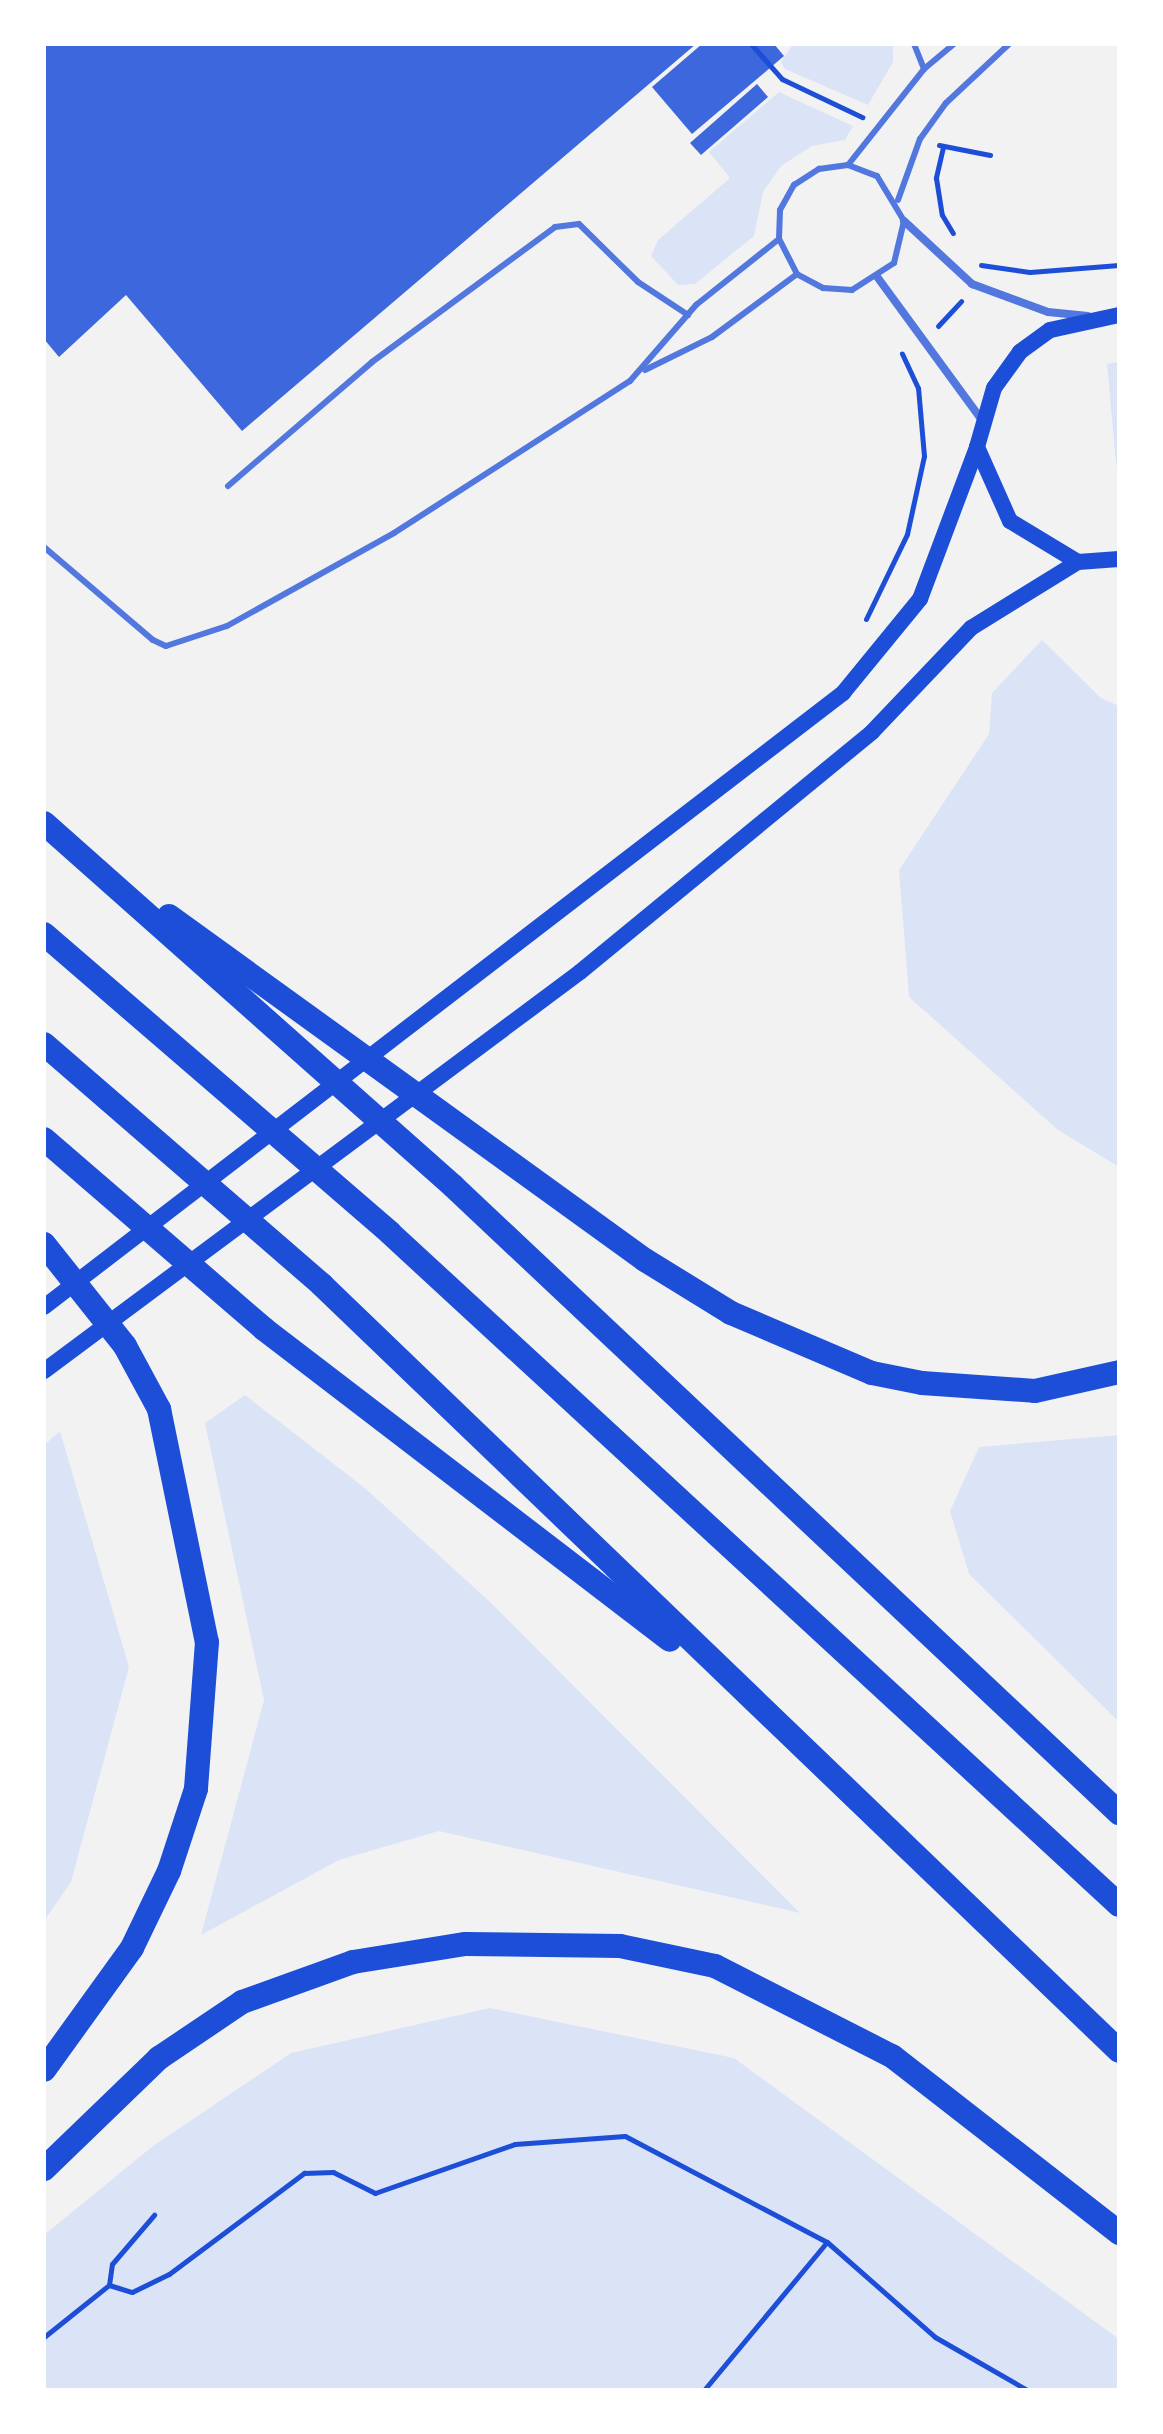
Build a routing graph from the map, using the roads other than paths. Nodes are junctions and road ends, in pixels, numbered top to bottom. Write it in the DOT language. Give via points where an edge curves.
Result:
graph roads {
  1 [pos="914,44"];
  2 [pos="954,44"];
  3 [pos="1009,44"];
  4 [pos="924,69"];
  5 [pos="848,165"];
  6 [pos="898,200"];
  7 [pos="904,221"];
  8 [pos="779,239"];
  9 [pos="797,274"];
  10 [pos="878,278"];
  11 [pos="688,315"];
  12 [pos="1119,315"];
  13 [pos="1092,317"];
  14 [pos="642,372"];
  15 [pos="982,420"];
  16 [pos="977,447"];
  17 [pos="228,486"];
  18 [pos="44,547"];
  19 [pos="1119,559"];
  20 [pos="1078,562"];
  21 [pos="44,823"];
  22 [pos="88,860"];
  23 [pos="44,934"];
  24 [pos="44,1044"];
  25 [pos="44,1139"];
  26 [pos="44,1244"];
  27 [pos="44,1307"];
  28 [pos="44,1371"];
  29 [pos="1119,1372"];
  30 [pos="760,1710"];
  31 [pos="1119,1813"];
  32 [pos="1119,1905"];
  33 [pos="1119,2051"];
  34 [pos="44,2070"];
  35 [pos="44,2169"];
  36 [pos="1119,2233"];
  1 -- 4 [label="lane"];
  2 -- 4 [label="lane"];
  3 -- 6 [label="lane" via="946,103 920,139"];
  4 -- 5 [label="lane"];
  5 -- 6 [label="lane" via="877,176"];
  5 -- 8 [label="lane" via="819,169 794,185 780,210"];
  6 -- 7 [label="lane"];
  7 -- 10 [label="lane" via="894,263"];
  7 -- 13 [label="street" via="972,284 1048,312"];
  8 -- 9 [label="lane"];
  8 -- 11 [label="lane"];
  9 -- 10 [label="lane" via="823,288 852,290"];
  9 -- 14 [label="lane" via="712,337"];
  10 -- 15 [label="street"];
  11 -- 14 [label="lane"];
  11 -- 17 [label="lane" via="638,282 579,224 555,227 372,362"];
  12 -- 13 [label="main road"];
  13 -- 15 [label="main road" via="1050,330 1020,352"];
  14 -- 18 [label="lane" via="394,533 227,626 166,646"];
  15 -- 16 [label="main road"];
  16 -- 20 [label="main road" via="1010,521"];
  16 -- 27 [label="main road" via="920,599 843,693"];
  19 -- 20 [label="main road"];
  20 -- 28 [label="main road" via="971,628 872,732 580,972"];
  21 -- 22 [label="highway"];
  22 -- 29 [label="highway" via="319,1018 496,1153 731,1313 872,1373 1035,1391"];
  22 -- 31 [label="highway" via="453,1186"];
  23 -- 32 [label="highway" via="390,1233"];
  24 -- 30 [label="highway" via="322,1285"];
  25 -- 30 [label="highway" via="264,1329"];
  26 -- 34 [label="highway" via="125,1346 159,1409 207,1642 196,1789 169,1871 132,1948"];
  30 -- 33 [label="highway"];
  35 -- 36 [label="highway" via="159,2058 242,2002 353,1962 466,1944 620,1946 715,1966 892,2056"];
}
